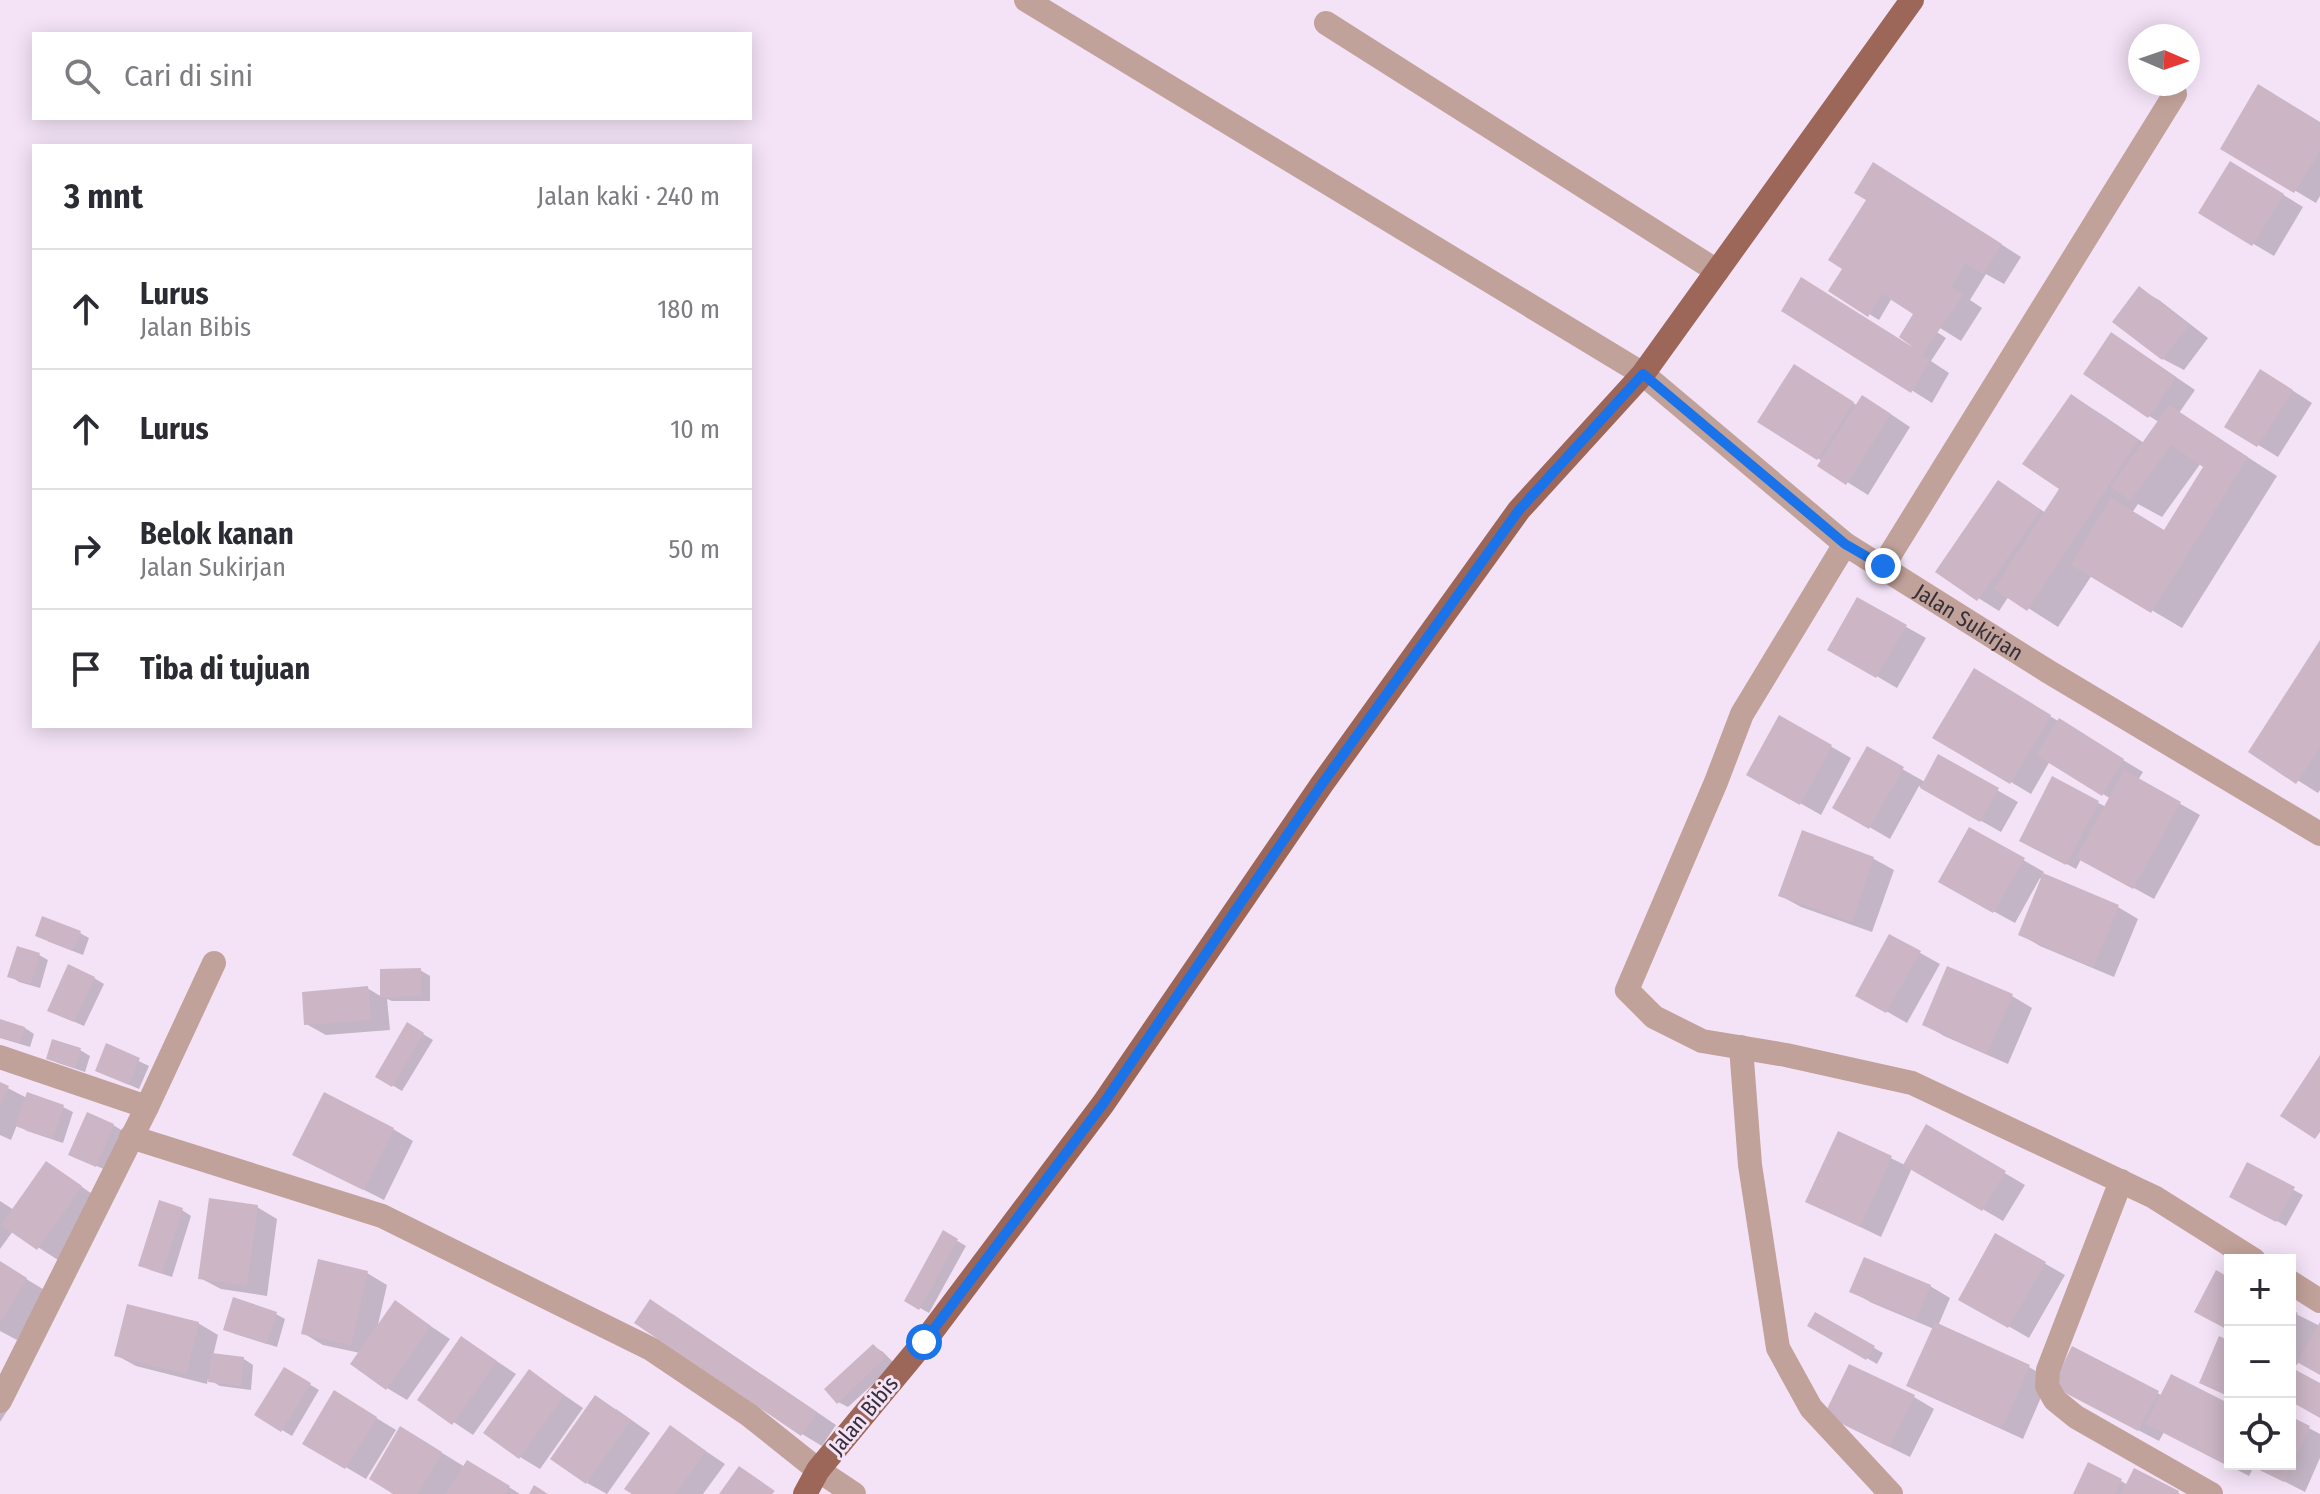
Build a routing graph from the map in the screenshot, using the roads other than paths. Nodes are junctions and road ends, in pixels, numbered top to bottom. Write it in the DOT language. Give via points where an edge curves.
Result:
graph roads {
  1 [pos="1026,0"];
  2 [pos="1912,0"];
  3 [pos="1326,23"];
  4 [pos="2174,96"];
  5 [pos="1717,271"];
  6 [pos="1643,374"];
  7 [pos="1845,544"];
  8 [pos="1883,566"];
  9 [pos="2320,834"];
  10 [pos="214,963"];
  11 [pos="1741,1047"];
  12 [pos="0,1057"];
  13 [pos="147,1107"];
  14 [pos="131,1137"];
  15 [pos="2121,1181"];
  16 [pos="2244,1254"];
  17 [pos="2296,1286"];
  18 [pos="2320,1301"];
  19 [pos="0,1401"];
  20 [pos="818,1470"];
  21 [pos="2207,1493"];
  22 [pos="805,1494"];
  23 [pos="854,1494"];
  24 [pos="1891,1494"];
  1 -- 6 [label="street, Jalan Sukirjan"];
  2 -- 5 [label="main road, Jalan Bibis"];
  3 -- 5 [label="street"];
  4 -- 8 [label="street"];
  5 -- 6 [label="main road, Jalan Bibis"];
  6 -- 7 [label="street, Jalan Sukirjan"];
  6 -- 20 [label="main road, Jalan Bibis" via="1519,510 1322,784 1103,1104 924,1342"];
  7 -- 8 [label="street, Jalan Sukirjan"];
  7 -- 11 [label="street" via="1742,714 1627,990 1654,1017 1702,1041"];
  8 -- 9 [label="street, Jalan Sukirjan"];
  10 -- 13 [label="street"];
  11 -- 15 [label="street" via="1912,1083"];
  11 -- 24 [label="street" via="1750,1165 1778,1348 1811,1408"];
  12 -- 13 [label="street"];
  13 -- 14 [label="street"];
  14 -- 19 [label="street"];
  14 -- 20 [label="street" via="382,1216 651,1349 749,1415"];
  15 -- 16 [label="street"];
  15 -- 21 [label="street" via="2048,1370 2047,1386 2076,1417"];
  17 -- 18 [label="street"];
  20 -- 22 [label="main road, Jalan Bibis"];
  20 -- 23 [label="street"];
}
